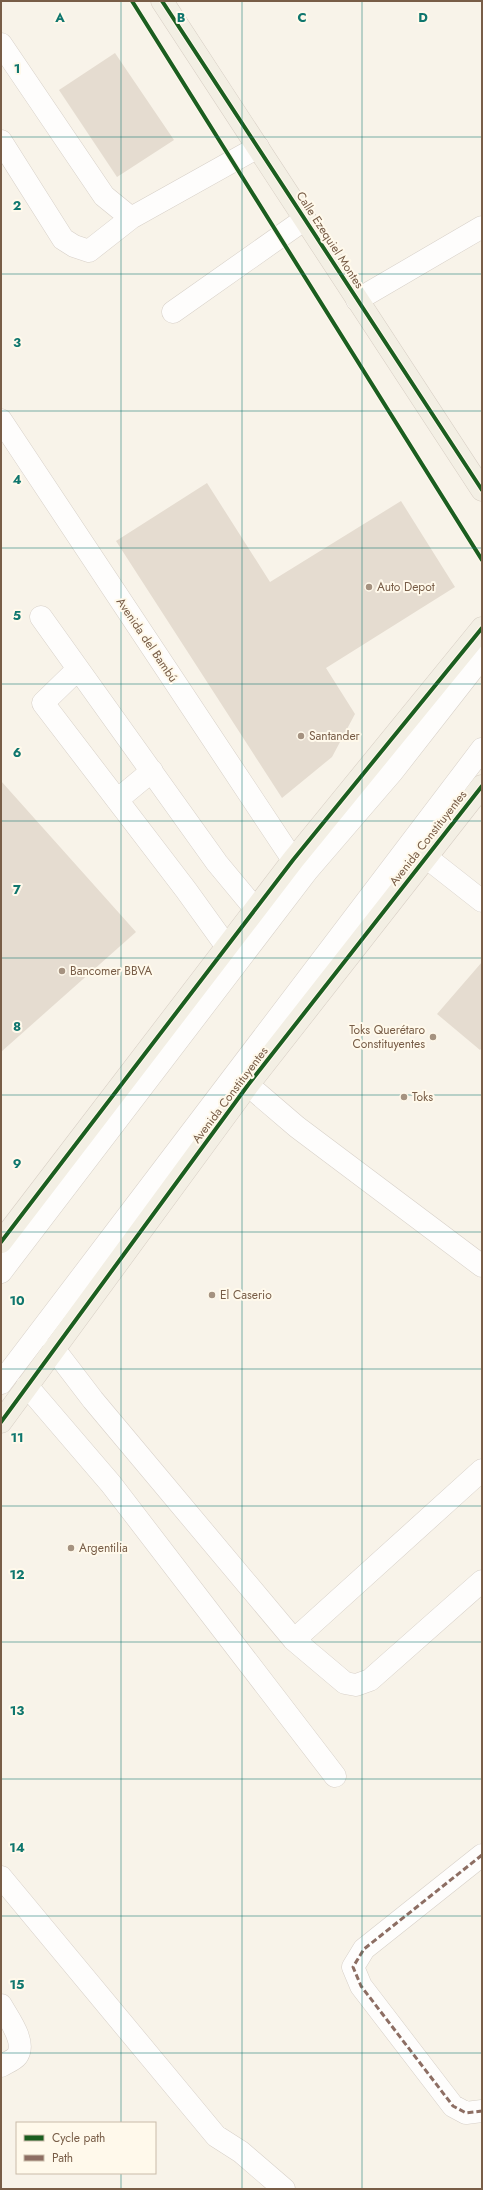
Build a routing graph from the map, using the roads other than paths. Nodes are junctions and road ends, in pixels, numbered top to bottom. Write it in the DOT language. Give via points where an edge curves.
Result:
graph roads {
  1 [pos="162,1"];
  2 [pos="1,44"];
  3 [pos="1,142"];
  4 [pos="258,148"];
  5 [pos="131,218"];
  6 [pos="305,219"];
  7 [pos="482,227"];
  8 [pos="358,300"];
  9 [pos="173,312"];
  10 [pos="1,420"];
  11 [pos="482,490"];
  12 [pos="41,617"];
  13 [pos="482,628"];
  14 [pos="482,657"];
  15 [pos="78,669"];
  16 [pos="482,749"];
  17 [pos="152,771"];
  18 [pos="482,786"];
  19 [pos="117,800"];
  20 [pos="426,857"];
  21 [pos="293,860"];
  22 [pos="482,902"];
  23 [pos="256,910"];
  24 [pos="228,947"];
  25 [pos="248,1085"];
  26 [pos="1,1242"];
  27 [pos="482,1266"];
  28 [pos="1,1272"];
  29 [pos="54,1349"];
  30 [pos="1,1383"];
  31 [pos="27,1386"];
  32 [pos="1,1422"];
  33 [pos="479,1479"];
  34 [pos="482,1581"];
  35 [pos="294,1640"];
  36 [pos="335,1776"];
  37 [pos="482,1855"];
  38 [pos="1,1877"];
  39 [pos="1,2005"];
  40 [pos="1,2066"];
  41 [pos="482,2111"];
  42 [pos="284,2189"];
  1 -- 4 [label="main road, Calle Ezequiel Montes"];
  2 -- 5 [label="street" via="104,196"];
  3 -- 5 [label="street" via="63,239 74,246 89,251"];
  4 -- 5 [label="street"];
  4 -- 6 [label="main road, Calle Ezequiel Montes"];
  6 -- 8 [label="main road, Calle Ezequiel Montes"];
  6 -- 9 [label="street"];
  7 -- 8 [label="street"];
  8 -- 11 [label="main road, Calle Ezequiel Montes"];
  10 -- 21 [label="street, Avenida del Bambú"];
  12 -- 15 [label="street"];
  13 -- 21 [label="main road"];
  14 -- 28 [label="street" via="393,771 307,871"];
  15 -- 17 [label="street"];
  15 -- 19 [label="street" via="42,703"];
  16 -- 30 [label="street"];
  17 -- 19 [label="street"];
  17 -- 23 [label="street" via="217,863"];
  18 -- 20 [label="main road, Avenida Constituyentes"];
  19 -- 24 [label="street"];
  20 -- 22 [label="street"];
  20 -- 25 [label="main road, Avenida Constituyentes"];
  21 -- 23 [label="main road"];
  23 -- 24 [label="main road"];
  24 -- 26 [label="main road"];
  25 -- 27 [label="street" via="297,1127"];
  25 -- 29 [label="main road, Avenida Constituyentes"];
  29 -- 31 [label="main road, Avenida Constituyentes"];
  29 -- 35 [label="street" via="93,1400"];
  31 -- 32 [label="main road, Avenida Constituyentes"];
  31 -- 36 [label="street" via="111,1484"];
  33 -- 35 [label="street"];
  34 -- 35 [label="street" via="370,1680 356,1685 345,1684"];
  37 -- 41 [label="street" via="364,1949 353,1967 361,1986 453,2106 466,2113"];
  38 -- 42 [label="street" via="216,2136 241,2152"];
  39 -- 40 [label="street" via="20,2041 21,2048 16,2058"];
}
